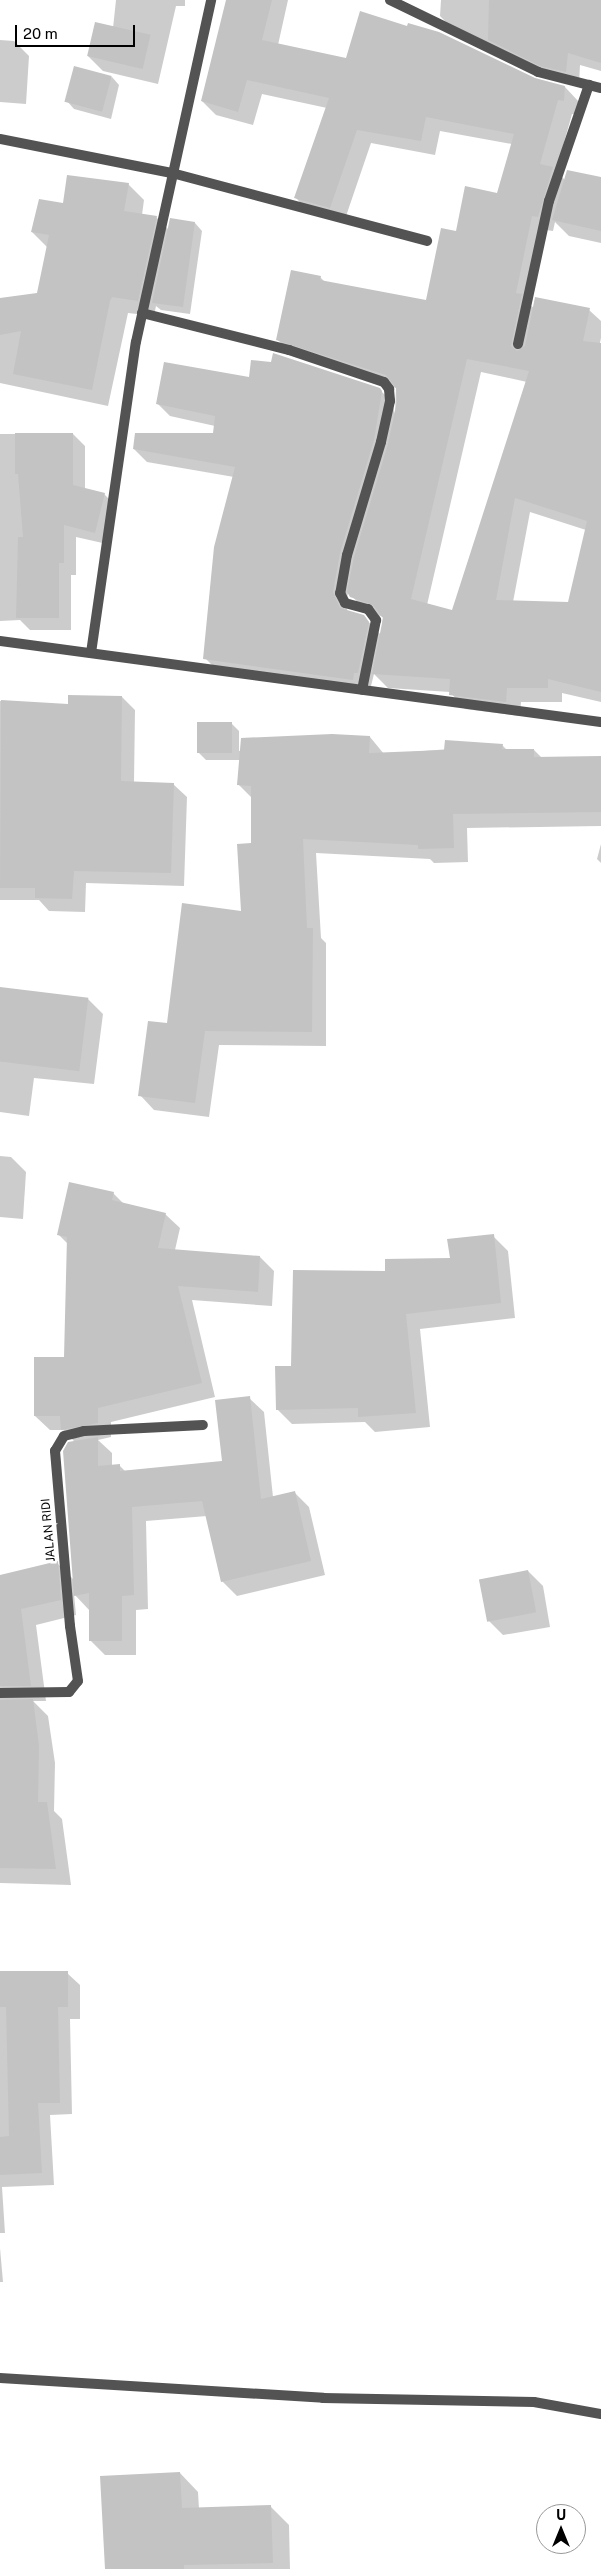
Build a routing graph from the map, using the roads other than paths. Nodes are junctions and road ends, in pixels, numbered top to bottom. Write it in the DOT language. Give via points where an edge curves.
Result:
graph roads {
  1 [pos="211,0"];
  2 [pos="390,0"];
  3 [pos="589,85"];
  4 [pos="601,88"];
  5 [pos="0,140"];
  6 [pos="172,172"];
  7 [pos="427,241"];
  8 [pos="142,313"];
  9 [pos="518,344"];
  10 [pos="0,641"];
  11 [pos="91,653"];
  12 [pos="362,690"];
  13 [pos="601,722"];
  14 [pos="203,1425"];
  15 [pos="0,1694"];
  16 [pos="0,2378"];
  17 [pos="601,2414"];
  1 -- 6 [label="street"];
  2 -- 3 [label="street" via="538,72"];
  3 -- 4 [label="street"];
  3 -- 9 [label="street" via="549,201"];
  5 -- 6 [label="street"];
  6 -- 7 [label="street"];
  6 -- 8 [label="street"];
  8 -- 11 [label="street"];
  8 -- 12 [label="street" via="289,350 384,382 389,389 390,401 381,442 346,555 340,593 344,603 368,609 376,620"];
  10 -- 11 [label="street"];
  11 -- 12 [label="street"];
  12 -- 13 [label="street"];
  14 -- 15 [label="street, JALAN RIDI" via="84,1431 64,1436 55,1451 78,1681 69,1692"];
  16 -- 17 [label="street" via="323,2398 534,2402"];
}
